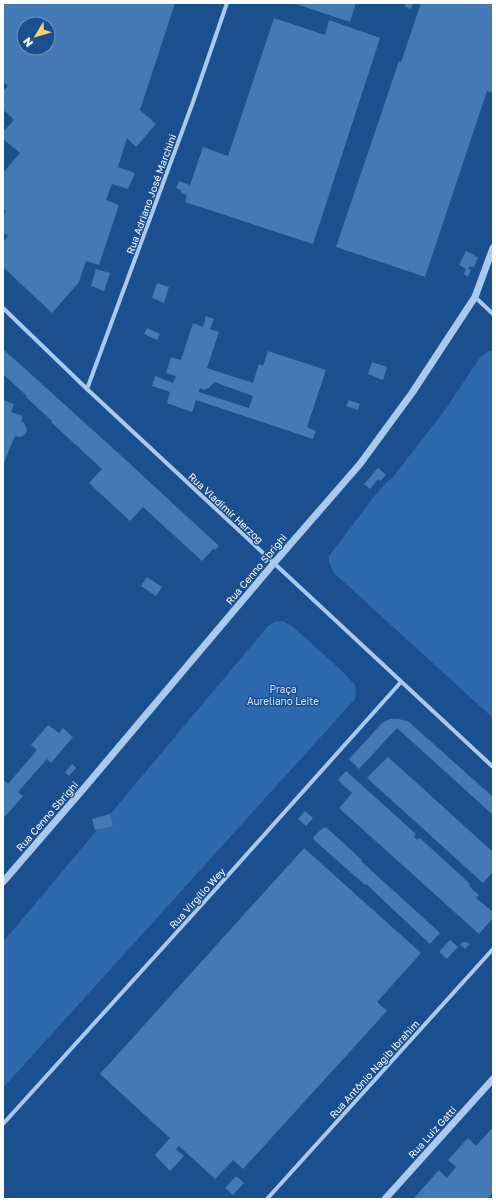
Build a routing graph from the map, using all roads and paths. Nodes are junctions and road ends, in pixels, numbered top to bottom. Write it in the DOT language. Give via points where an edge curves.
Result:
graph roads {
  1 [pos="227,3"];
  2 [pos="493,248"];
  3 [pos="475,298"];
  4 [pos="3,308"];
  5 [pos="493,314"];
  6 [pos="87,389"];
  7 [pos="274,563"];
  8 [pos="401,682"];
  9 [pos="493,767"];
  10 [pos="3,882"];
  11 [pos="493,949"];
  12 [pos="493,1079"];
  13 [pos="3,1124"];
  14 [pos="267,1199"];
  15 [pos="385,1199"];
  1 -- 6 [label="street, Rua Adriano José Marchini" via="191,110"];
  2 -- 3 [label="street, Rua Cenno Sbrighi"];
  3 -- 5 [label="street"];
  3 -- 7 [label="street, Rua Cenno Sbrighi" via="412,393 360,464"];
  4 -- 6 [label="street, Rua Vladimir Herzog"];
  6 -- 7 [label="street, Rua Vladimir Herzog"];
  7 -- 8 [label="street, Rua Vladimir Herzog"];
  7 -- 10 [label="street, Rua Cenno Sbrighi"];
  8 -- 9 [label="street, Rua Vladimir Herzog"];
  8 -- 13 [label="street, Rua Virgílio Wey"];
  11 -- 14 [label="street, Rua Antônio Nagib Ibrahim"];
  12 -- 15 [label="street, Rua Luiz Gatti"];
}
